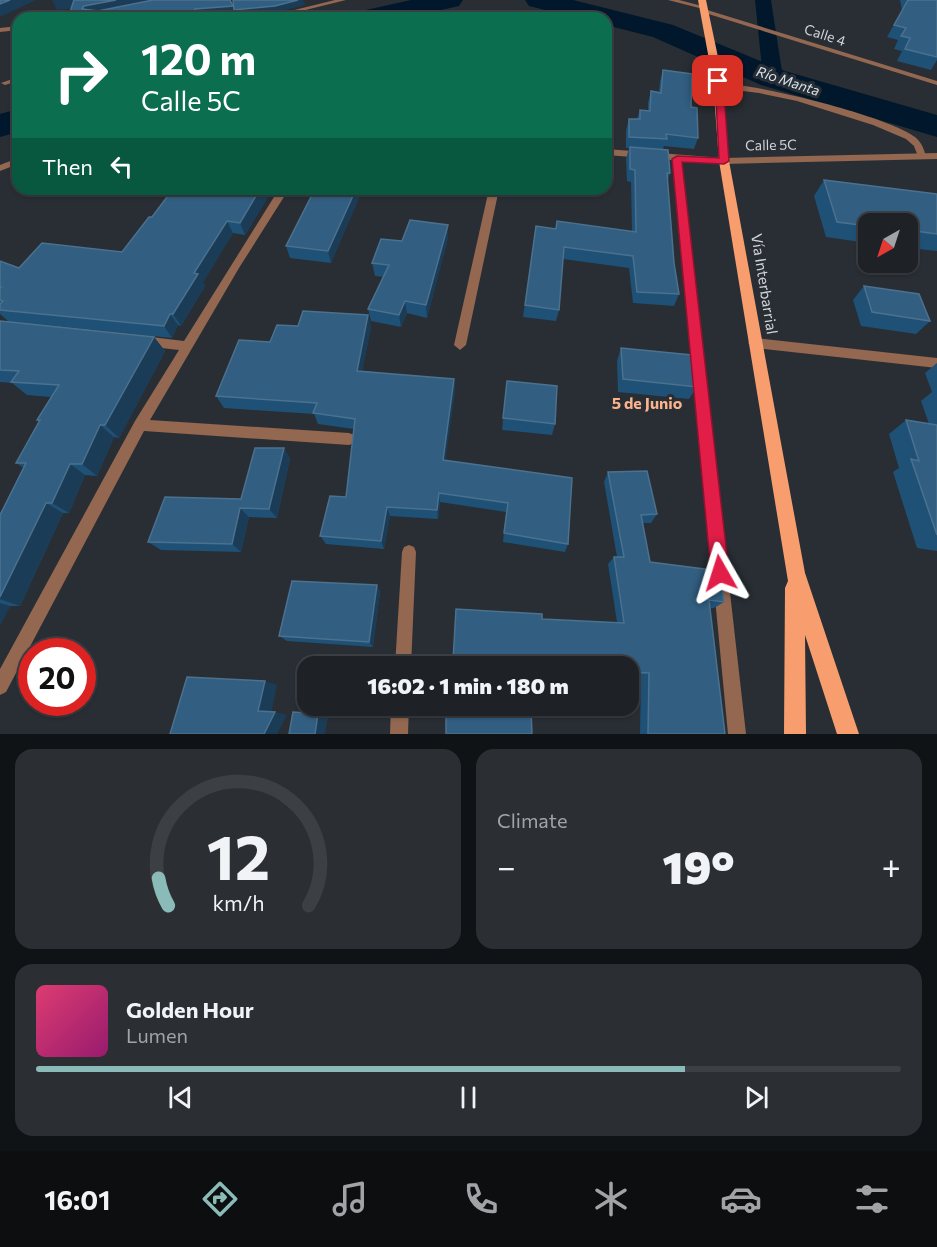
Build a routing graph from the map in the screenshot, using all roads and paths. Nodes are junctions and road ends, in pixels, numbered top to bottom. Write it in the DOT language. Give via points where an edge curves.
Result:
graph roads {
  1 [pos="343,0"];
  2 [pos="671,0"];
  3 [pos="704,9"];
  4 [pos="291,12"];
  5 [pos="937,83"];
  6 [pos="719,84"];
  7 [pos="612,154"];
  8 [pos="937,156"];
  9 [pos="922,157"];
  10 [pos="677,159"];
  11 [pos="724,161"];
  12 [pos="280,195"];
  13 [pos="493,195"];
  14 [pos="128,340"];
  15 [pos="754,343"];
  16 [pos="459,345"];
  17 [pos="186,346"];
  18 [pos="937,363"];
  19 [pos="140,425"];
  20 [pos="349,439"];
  21 [pos="409,552"];
  22 [pos="795,573"];
  23 [pos="404,656"];
  24 [pos="0,686"];
  25 [pos="400,716"];
  26 [pos="399,734"];
  27 [pos="736,734"];
  28 [pos="795,734"];
  29 [pos="848,734"];
  1 -- 4 [label="street"];
  2 -- 3 [label="street, Calle 4"];
  3 -- 5 [label="street, Calle 4"];
  3 -- 6 [label="main road, Vía Interbarrial"];
  6 -- 9 [label="street" via="787,95 843,111 917,143"];
  6 -- 11 [label="main road, Vía Interbarrial"];
  7 -- 10 [label="street, Calle 5C"];
  8 -- 9 [label="street, Calle 5C"];
  9 -- 11 [label="street, Calle 5C"];
  10 -- 11 [label="street, Calle 5C"];
  10 -- 27 [label="street"];
  11 -- 15 [label="main road, Vía Interbarrial"];
  12 -- 17 [label="street"];
  13 -- 16 [label="street"];
  14 -- 17 [label="street"];
  15 -- 18 [label="street"];
  15 -- 22 [label="main road, Vía Interbarrial"];
  17 -- 19 [label="street"];
  19 -- 20 [label="street"];
  19 -- 24 [label="street"];
  21 -- 23 [label="street"];
  22 -- 28 [label="main road, Vía Interbarrial"];
  22 -- 29 [label="main road, Vía Interbarrial"];
  25 -- 26 [label="street"];
}
